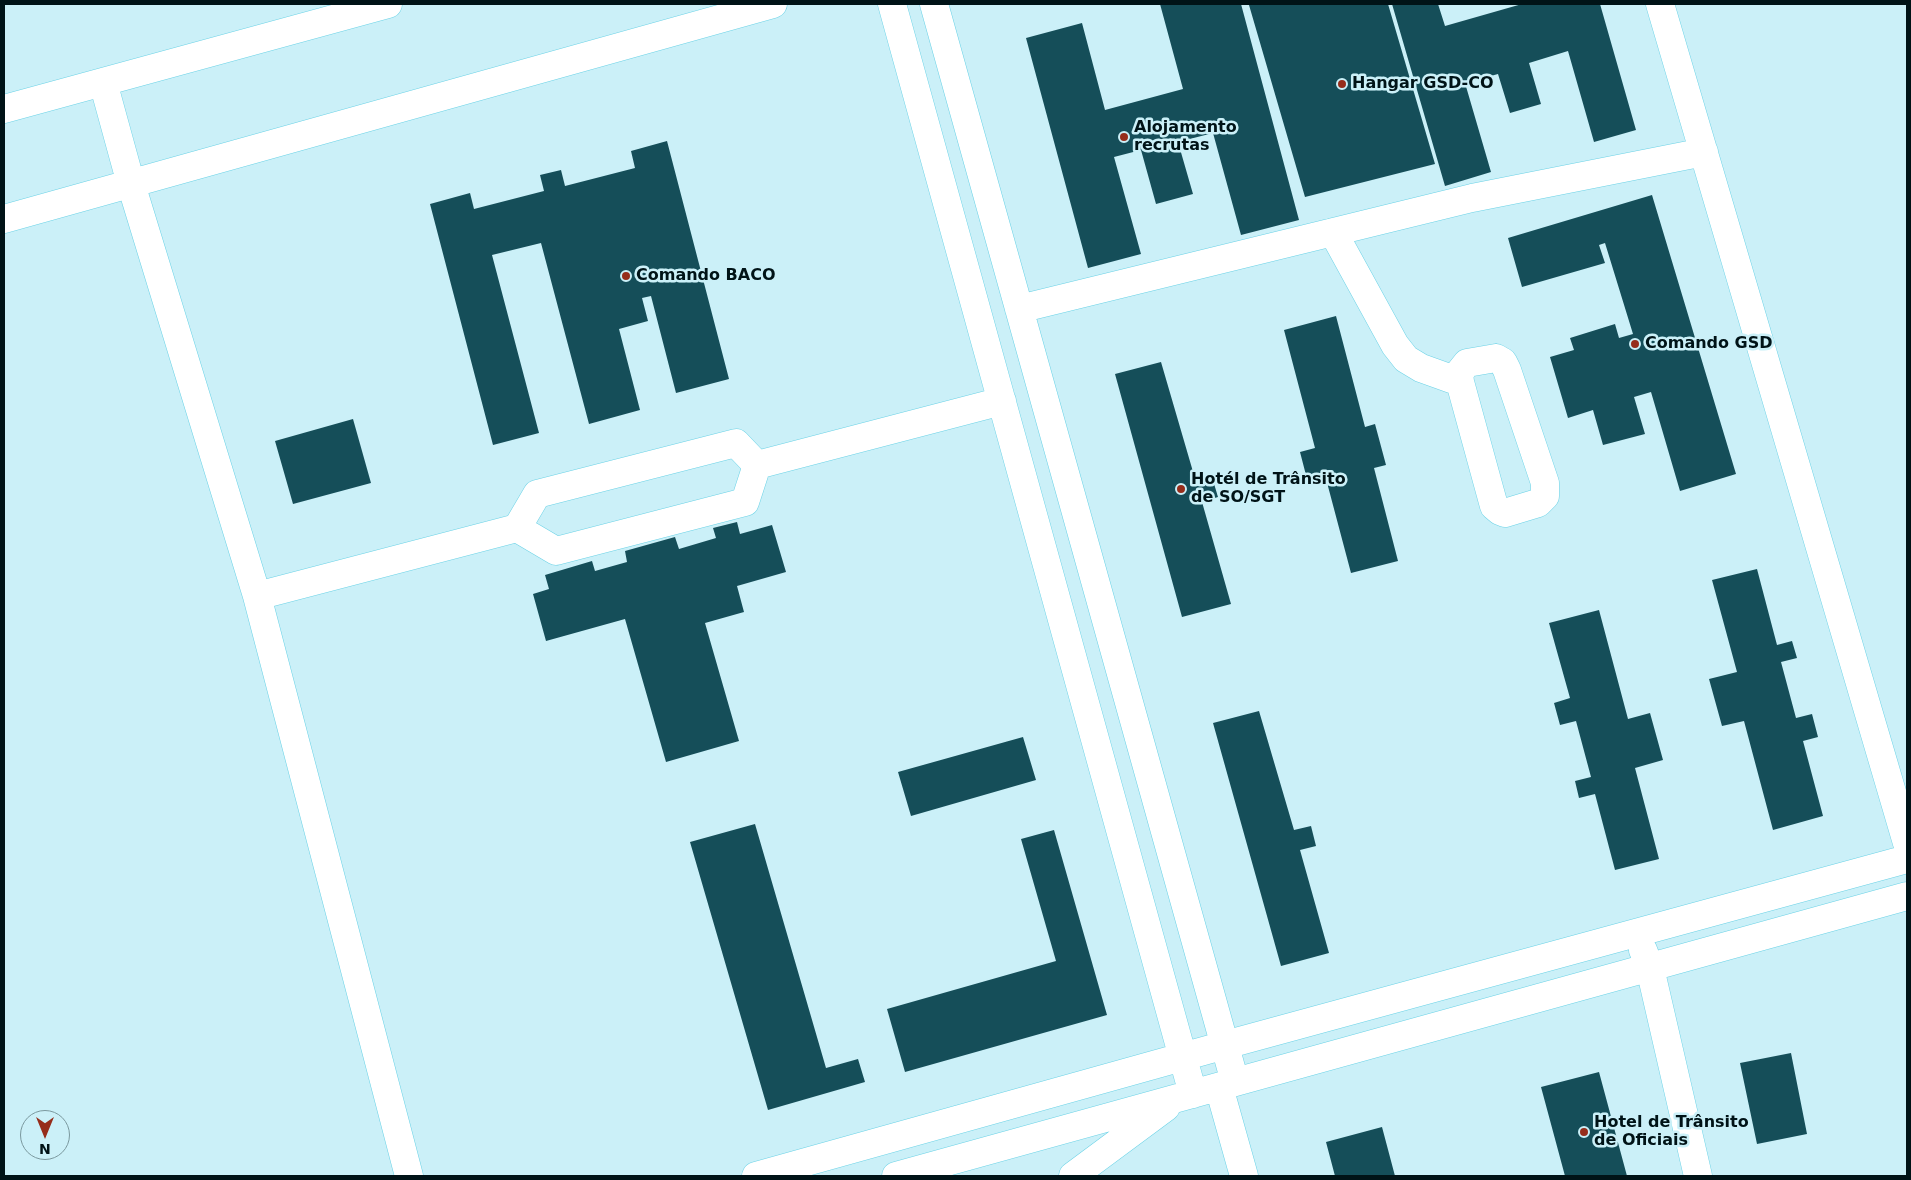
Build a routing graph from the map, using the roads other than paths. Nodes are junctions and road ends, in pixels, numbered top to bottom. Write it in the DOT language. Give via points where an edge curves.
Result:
graph roads {
  1 [pos="388,4"];
  2 [pos="773,4"];
  3 [pos="892,4"];
  4 [pos="934,4"];
  5 [pos="1660,4"];
  6 [pos="103,82"];
  7 [pos="4,109"];
  8 [pos="1704,152"];
  9 [pos="130,184"];
  10 [pos="4,219"];
  11 [pos="1333,232"];
  12 [pos="1019,309"];
  13 [pos="1460,382"];
  14 [pos="1002,401"];
  15 [pos="757,465"];
  16 [pos="517,528"];
  17 [pos="257,596"];
  18 [pos="1158,804"];
  19 [pos="1116,816"];
  20 [pos="1907,843"];
  21 [pos="1907,859"];
  22 [pos="1907,896"];
  23 [pos="1636,932"];
  24 [pos="1650,968"];
  25 [pos="1225,1045"];
  26 [pos="1183,1056"];
  27 [pos="1206,1090"];
  28 [pos="807,1169"];
  29 [pos="409,1176"];
  30 [pos="756,1176"];
  31 [pos="896,1176"];
  32 [pos="1073,1176"];
  33 [pos="1244,1176"];
  34 [pos="1698,1176"];
  1 -- 6 [label="lane"];
  2 -- 9 [label="lane"];
  3 -- 14 [label="lane"];
  4 -- 12 [label="lane"];
  5 -- 8 [label="lane"];
  6 -- 7 [label="lane"];
  6 -- 9 [label="lane"];
  8 -- 11 [label="lane" via="1472,198"];
  8 -- 20 [label="lane"];
  9 -- 10 [label="lane"];
  9 -- 17 [label="lane"];
  11 -- 12 [label="lane"];
  11 -- 13 [label="lane" via="1406,360"];
  12 -- 18 [label="lane"];
  13 -- 13 [label="lane" via="1459,373 1467,363 1496,358 1503,362 1545,483 1545,496 1538,503 1505,513 1494,506"];
  14 -- 15 [label="lane"];
  14 -- 19 [label="lane"];
  15 -- 16 [label="lane" via="736,443 537,494"];
  15 -- 16 [label="lane" via="745,502 556,551"];
  16 -- 17 [label="lane"];
  17 -- 29 [label="lane"];
  18 -- 19 [label="lane"];
  18 -- 25 [label="lane"];
  19 -- 26 [label="lane"];
  21 -- 23 [label="lane"];
  22 -- 24 [label="lane"];
  23 -- 24 [label="lane"];
  23 -- 25 [label="lane"];
  24 -- 27 [label="lane"];
  24 -- 34 [label="lane"];
  25 -- 26 [label="lane"];
  25 -- 27 [label="lane"];
  26 -- 27 [label="lane"];
  26 -- 28 [label="lane"];
  27 -- 31 [label="lane"];
  27 -- 32 [label="lane"];
  27 -- 33 [label="lane"];
  28 -- 30 [label="lane"];
}
